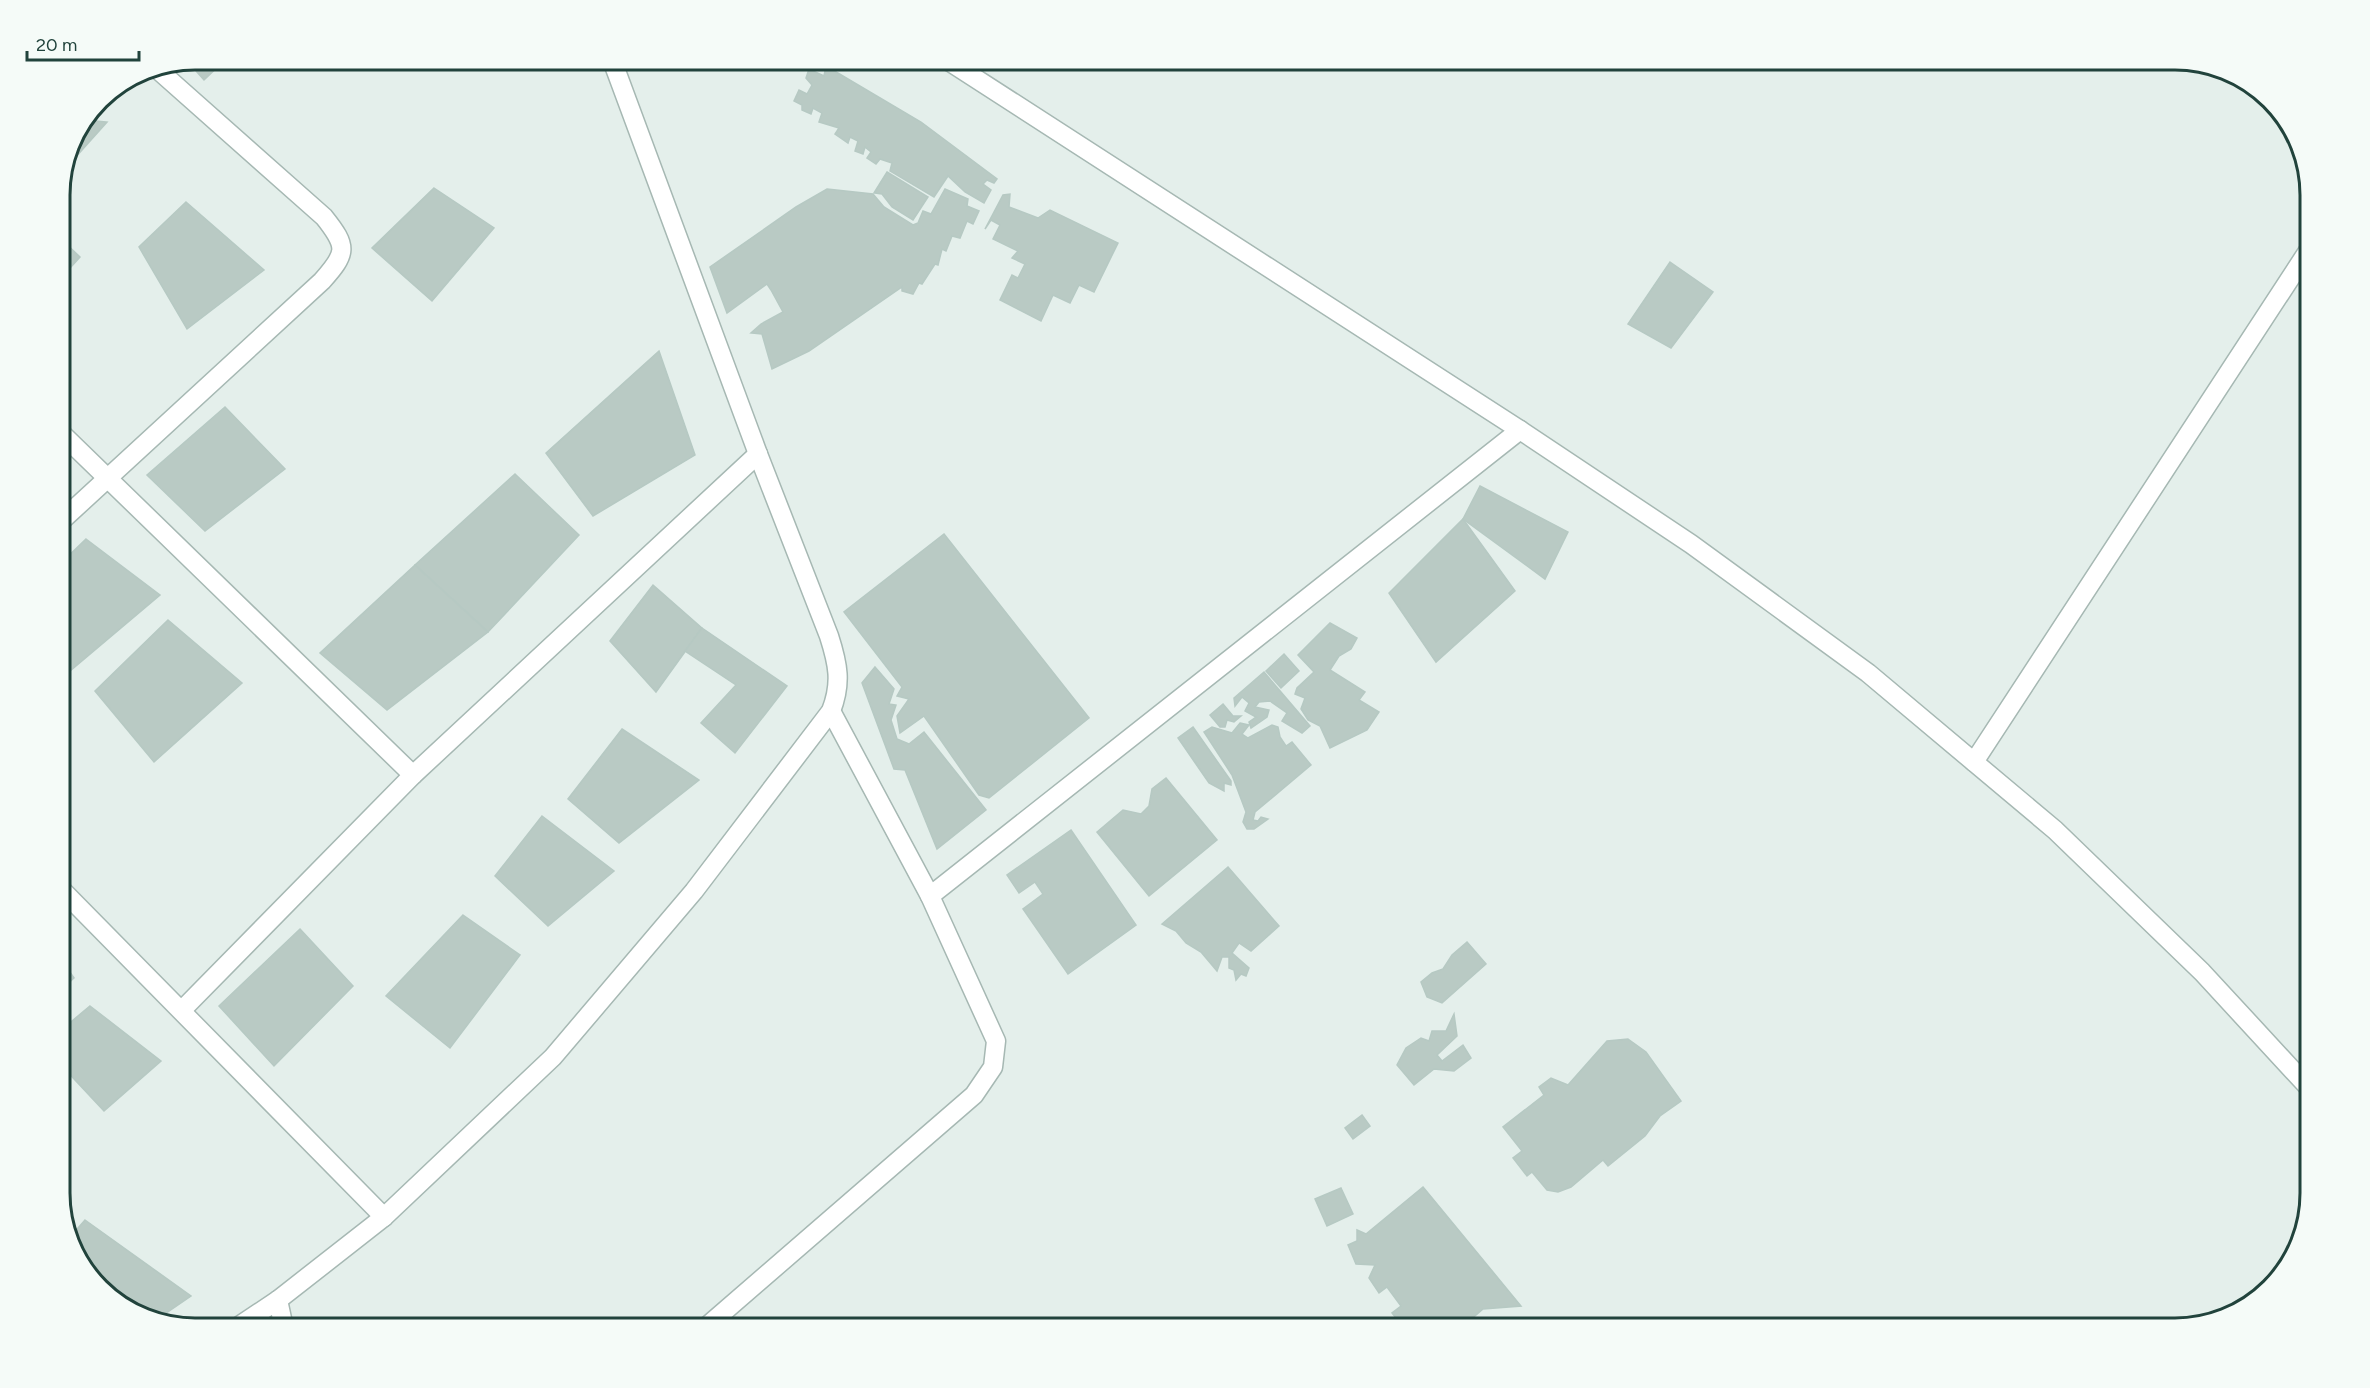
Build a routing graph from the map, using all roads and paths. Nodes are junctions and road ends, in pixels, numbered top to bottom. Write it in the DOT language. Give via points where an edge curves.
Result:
graph roads {
  1 [pos="616,70"];
  2 [pos="962,70"];
  3 [pos="164,75"];
  4 [pos="2299,265"];
  5 [pos="1520,430"];
  6 [pos="71,443"];
  7 [pos="758,454"];
  8 [pos="107,477"];
  9 [pos="71,511"];
  10 [pos="831,711"];
  11 [pos="1974,762"];
  12 [pos="413,775"];
  13 [pos="930,896"];
  14 [pos="71,899"];
  15 [pos="182,1011"];
  16 [pos="2300,1078"];
  17 [pos="384,1217"];
  18 [pos="278,1300"];
  19 [pos="251,1318"];
  20 [pos="282,1318"];
  21 [pos="717,1318"];
  1 -- 7 [label="street"];
  2 -- 5 [label="street"];
  3 -- 8 [label="street" via="324,218 340,236 343,248 340,261 322,281"];
  4 -- 11 [label="street"];
  5 -- 11 [label="street" via="1691,544 1868,673"];
  5 -- 13 [label="street"];
  6 -- 8 [label="street"];
  7 -- 10 [label="street" via="830,636 838,666 838,691"];
  7 -- 12 [label="street"];
  8 -- 9 [label="street"];
  8 -- 12 [label="street"];
  10 -- 13 [label="street"];
  10 -- 17 [label="street" via="694,891 553,1057"];
  11 -- 16 [label="street" via="2055,830 2202,972"];
  12 -- 15 [label="street"];
  13 -- 21 [label="street" via="996,1041 993,1067 974,1095"];
  14 -- 15 [label="street"];
  15 -- 17 [label="street"];
  17 -- 18 [label="street"];
  18 -- 19 [label="street"];
  18 -- 20 [label="street"];
}
